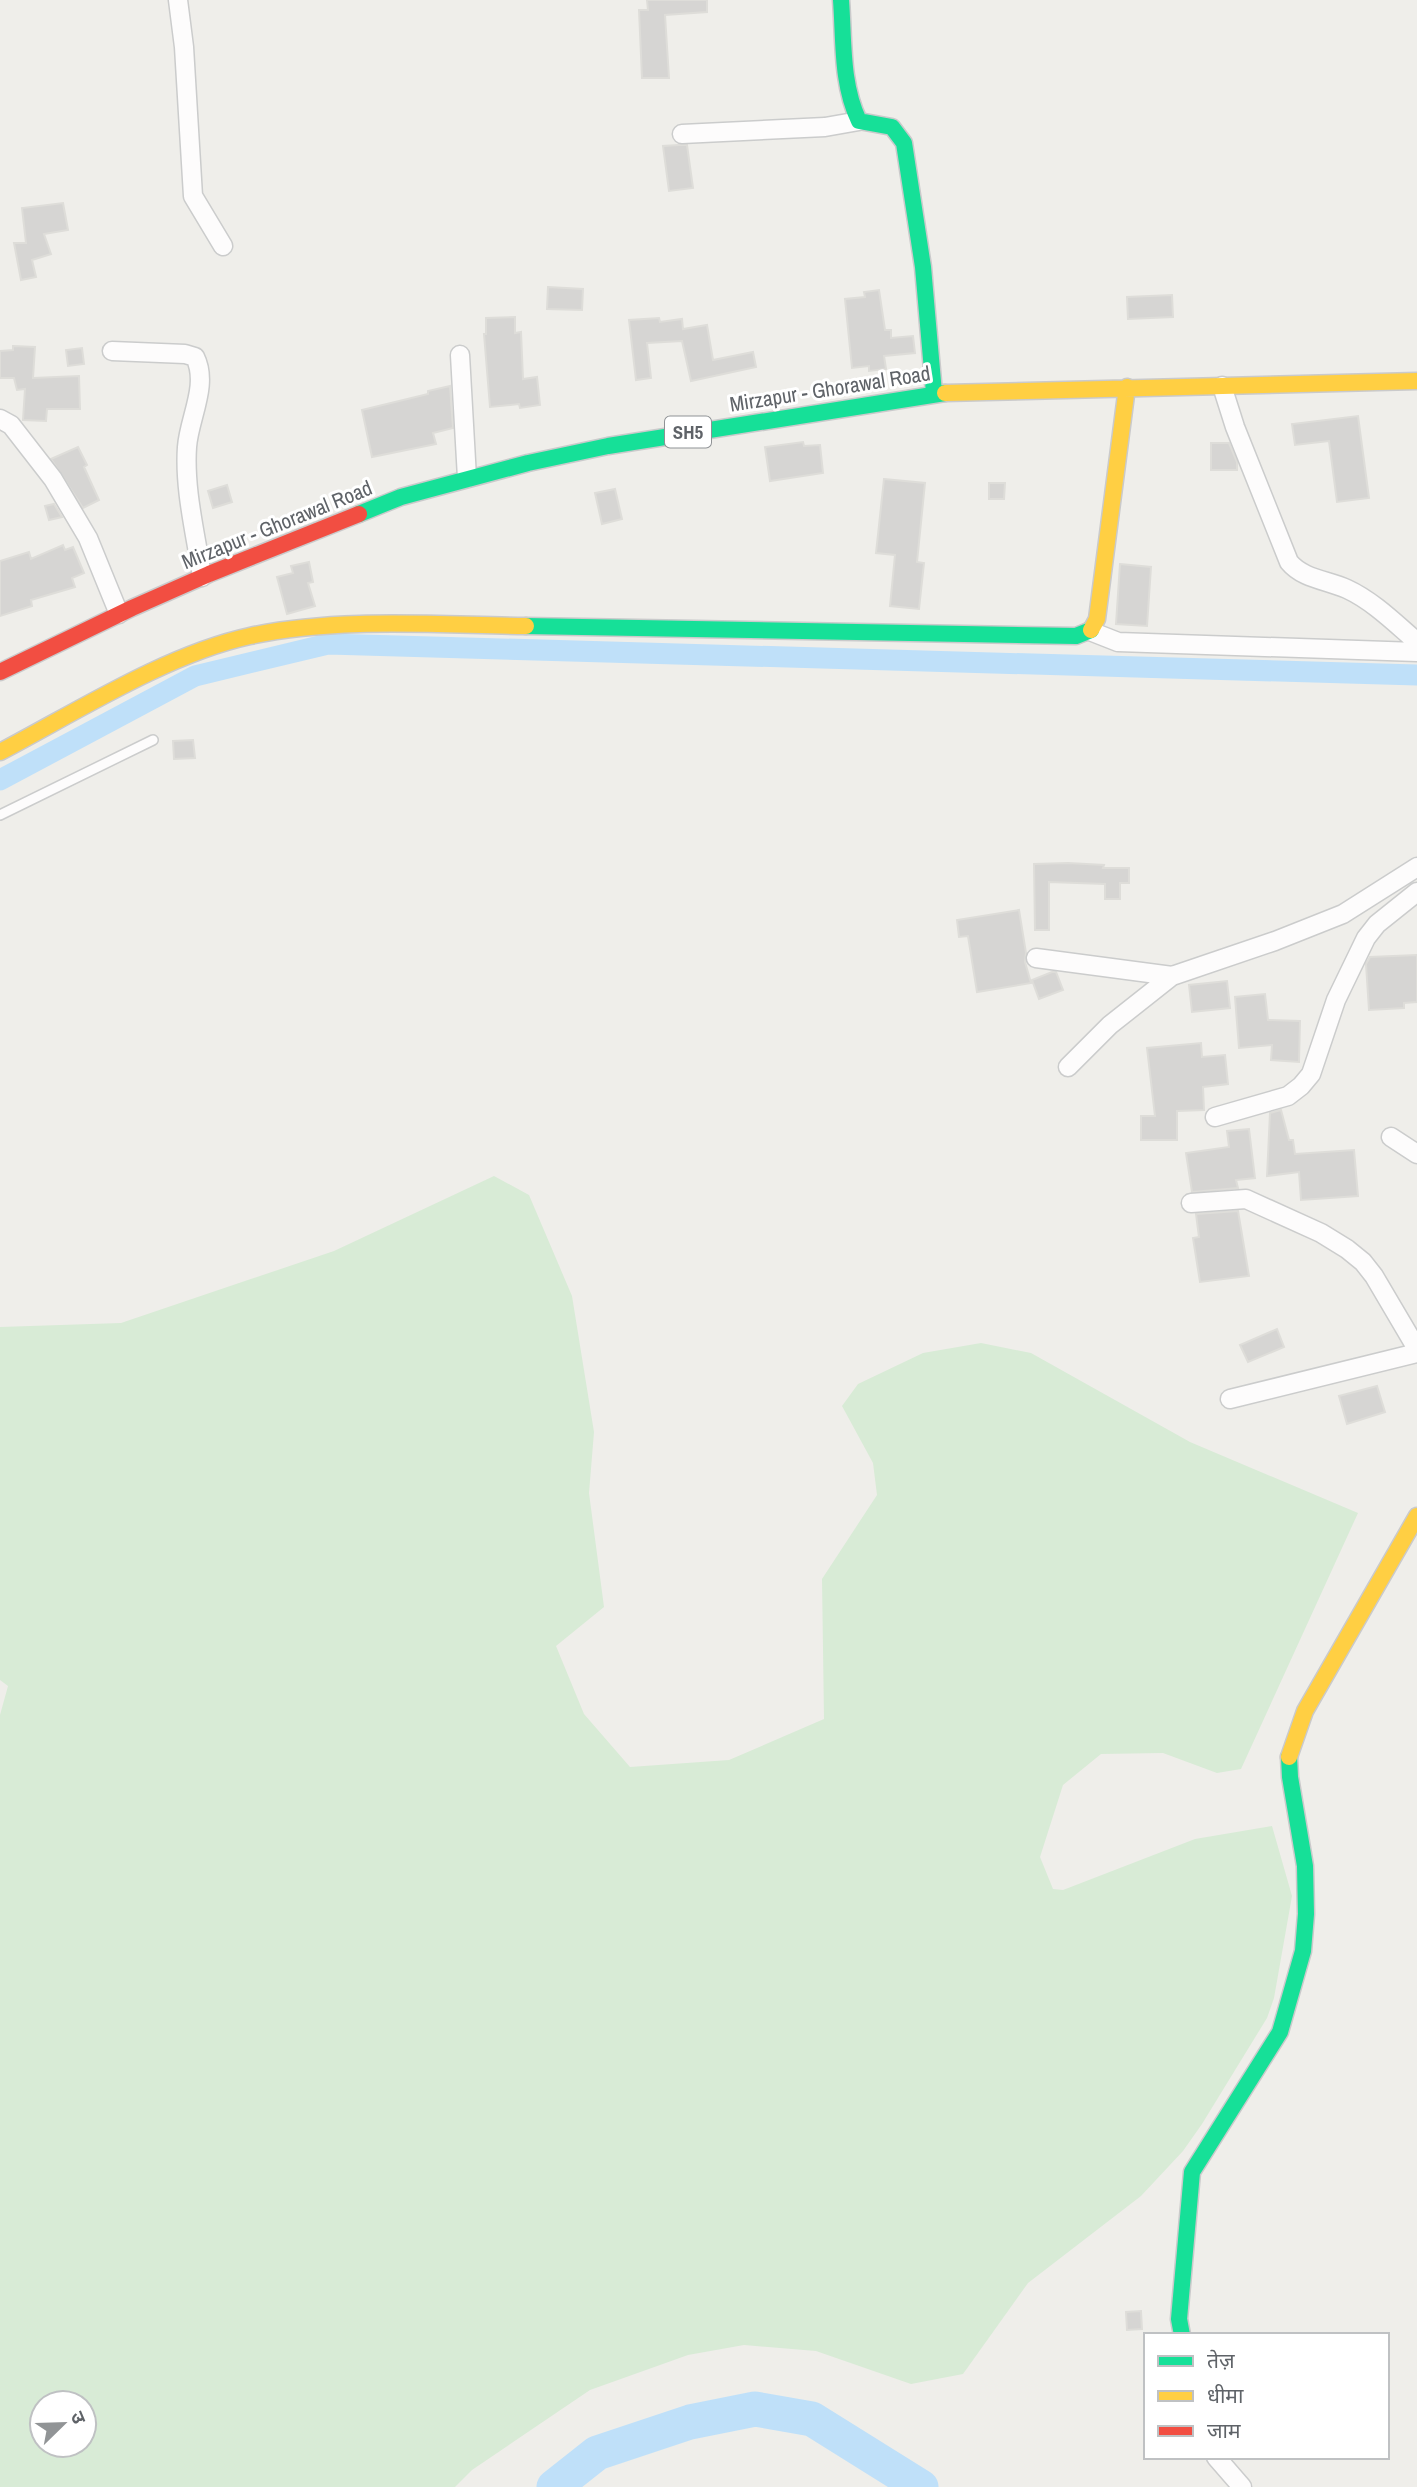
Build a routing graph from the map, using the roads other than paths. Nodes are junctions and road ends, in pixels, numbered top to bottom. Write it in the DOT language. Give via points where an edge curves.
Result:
graph roads {
  1 [pos="178,0"];
  2 [pos="841,0"];
  3 [pos="859,121"];
  4 [pos="682,134"];
  5 [pos="223,246"];
  6 [pos="112,351"];
  7 [pos="460,355"];
  8 [pos="1417,381"];
  9 [pos="1222,386"];
  10 [pos="1127,387"];
  11 [pos="934,393"];
  12 [pos="0,419"];
  13 [pos="467,478"];
  14 [pos="202,577"];
  15 [pos="119,614"];
  16 [pos="1090,632"];
  17 [pos="1417,642"];
  18 [pos="1417,652"];
  19 [pos="0,673"];
  20 [pos="153,740"];
  21 [pos="0,752"];
  22 [pos="0,815"];
  23 [pos="1417,867"];
  24 [pos="1417,892"];
  25 [pos="1037,957"];
  26 [pos="1172,976"];
  27 [pos="1068,1067"];
  28 [pos="1215,1117"];
  29 [pos="1391,1137"];
  30 [pos="1417,1154"];
  31 [pos="1191,1203"];
  32 [pos="1417,1351"];
  33 [pos="1230,1399"];
  34 [pos="1417,1516"];
  35 [pos="1182,2333"];
  36 [pos="1218,2459"];
  37 [pos="1242,2487"];
  1 -- 5 [label="street" via="193,196"];
  2 -- 3 [label="street" via="850,95"];
  3 -- 4 [label="street"];
  3 -- 11 [label="street" via="890,125 904,143 923,267"];
  6 -- 14 [label="street" via="185,354 195,357 200,366 187,450"];
  7 -- 13 [label="street"];
  8 -- 9 [label="street, Mirzapur - Ghorawal Road / SH5"];
  9 -- 10 [label="street, Mirzapur - Ghorawal Road / SH5"];
  9 -- 17 [label="street" via="1289,562 1297,572 1348,590"];
  10 -- 11 [label="street, Mirzapur - Ghorawal Road / SH5"];
  10 -- 16 [label="street" via="1101,599"];
  11 -- 13 [label="street, Mirzapur - Ghorawal Road / SH5" via="608,446"];
  12 -- 15 [label="street" via="10,425 53,479 88,538"];
  13 -- 14 [label="street, Mirzapur - Ghorawal Road / SH5" via="401,497"];
  14 -- 15 [label="street, Mirzapur - Ghorawal Road / SH5"];
  15 -- 19 [label="street, Mirzapur - Ghorawal Road / SH5"];
  16 -- 18 [label="street" via="1118,642"];
  16 -- 21 [label="street" via="1060,637 615,626 323,625 249,636 188,656"];
  20 -- 22 [label="lane"];
  23 -- 26 [label="street" via="1343,914"];
  24 -- 28 [label="street" via="1366,938 1336,1000 1311,1074 1301,1086 1288,1096"];
  25 -- 26 [label="street"];
  26 -- 27 [label="street" via="1110,1025"];
  29 -- 30 [label="street"];
  31 -- 32 [label="street" via="1246,1199 1347,1249 1374,1276"];
  32 -- 33 [label="street"];
  34 -- 35 [label="street" via="1305,1711 1289,1753 1305,1866 1303,1951 1280,2032 1192,2172 1179,2319"];
  36 -- 37 [label="street"];
}
